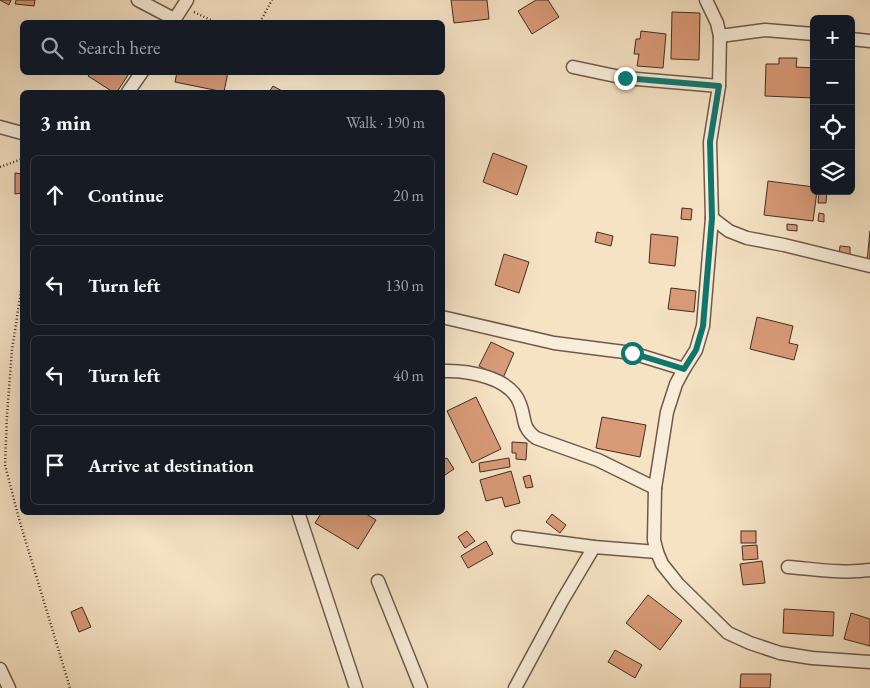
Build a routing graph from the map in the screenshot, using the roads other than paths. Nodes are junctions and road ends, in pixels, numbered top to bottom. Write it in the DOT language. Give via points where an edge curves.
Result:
graph roads {
  1 [pos="138,0"];
  2 [pos="706,0"];
  3 [pos="185,4"];
  4 [pos="171,20"];
  5 [pos="174,20"];
  6 [pos="810,34"];
  7 [pos="720,36"];
  8 [pos="855,39"];
  9 [pos="870,41"];
  10 [pos="573,67"];
  11 [pos="140,75"];
  12 [pos="719,86"];
  13 [pos="129,90"];
  14 [pos="0,127"];
  15 [pos="20,132"];
  16 [pos="712,218"];
  17 [pos="870,266"];
  18 [pos="445,318"];
  19 [pos="684,369"];
  20 [pos="445,371"];
  21 [pos="655,488"];
  22 [pos="299,515"];
  23 [pos="518,537"];
  24 [pos="594,547"];
  25 [pos="657,552"];
  26 [pos="788,567"];
  27 [pos="870,570"];
  28 [pos="378,581"];
  29 [pos="870,662"];
  30 [pos="0,669"];
  31 [pos="9,688"];
  32 [pos="356,688"];
  33 [pos="421,688"];
  34 [pos="515,688"];
  1 -- 4 [label="street"];
  2 -- 7 [label="street"];
  3 -- 5 [label="street"];
  6 -- 7 [label="street" via="765,30"];
  7 -- 12 [label="street"];
  8 -- 9 [label="street"];
  10 -- 12 [label="street" via="625,78"];
  11 -- 13 [label="street"];
  12 -- 16 [label="street" via="710,142"];
  14 -- 15 [label="street"];
  16 -- 17 [label="street" via="729,231 747,238"];
  16 -- 19 [label="street" via="703,326 696,350"];
  18 -- 19 [label="street" via="554,343 632,353"];
  19 -- 21 [label="street" via="667,412"];
  20 -- 21 [label="street" via="474,373 501,384 517,397 525,427 536,438 598,460"];
  21 -- 25 [label="street" via="654,540"];
  22 -- 32 [label="street"];
  23 -- 24 [label="street"];
  24 -- 25 [label="street"];
  24 -- 34 [label="street"];
  25 -- 29 [label="street" via="678,584 728,633 780,653"];
  26 -- 27 [label="street" via="842,572"];
  28 -- 33 [label="street"];
  30 -- 31 [label="street"];
}
